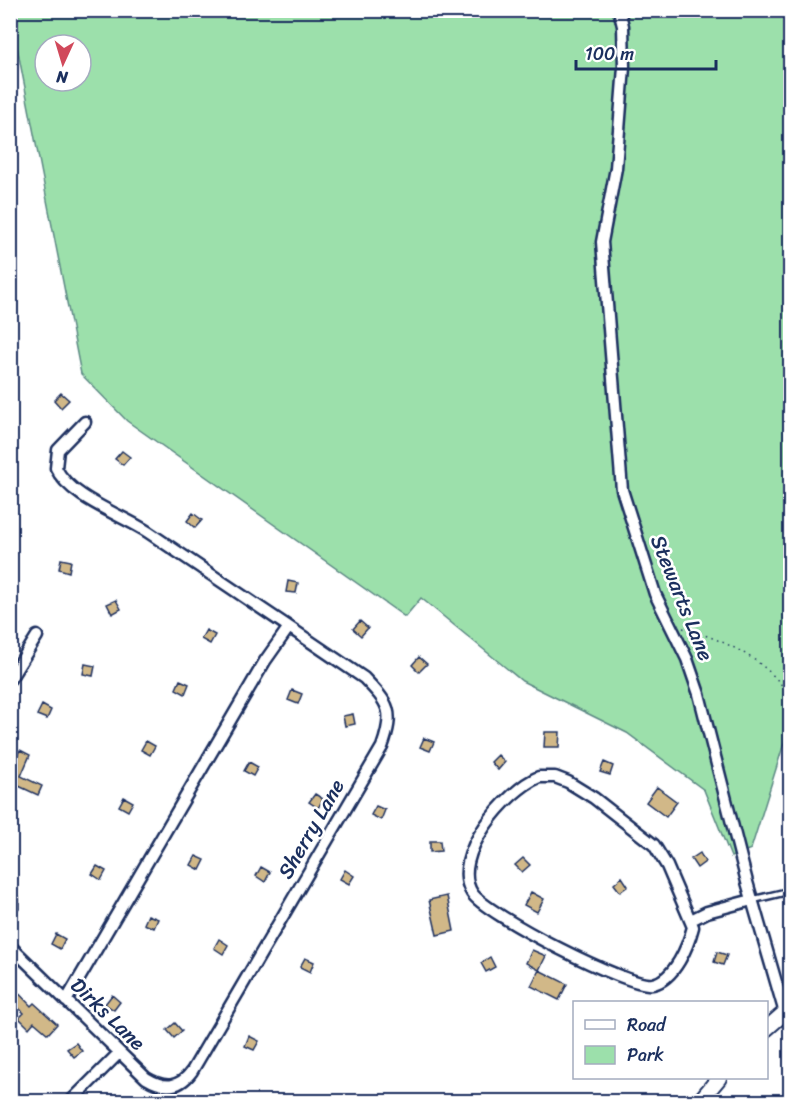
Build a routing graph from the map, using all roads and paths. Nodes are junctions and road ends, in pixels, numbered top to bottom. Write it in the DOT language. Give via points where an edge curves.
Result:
graph roads {
  1 [pos="619,10"];
  2 [pos="85,422"];
  3 [pos="671,624"];
  4 [pos="288,627"];
  5 [pos="37,636"];
  6 [pos="10,679"];
  7 [pos="790,697"];
  8 [pos="790,891"];
  9 [pos="752,900"];
  10 [pos="691,920"];
  11 [pos="10,946"];
  12 [pos="66,1000"];
  13 [pos="788,1010"];
  14 [pos="768,1027"];
  15 [pos="119,1053"];
  16 [pos="188,1077"];
  17 [pos="717,1079"];
  18 [pos="70,1101"];
  19 [pos="699,1101"];
  1 -- 3 [label="street, Stewarts Lane" via="624,67 616,168 602,242 621,490 655,594"];
  2 -- 4 [label="street, Sherry Lane" via="58,450 56,468 67,483 145,530"];
  3 -- 7 [label="path" via="723,640 763,666"];
  3 -- 9 [label="street, Stewarts Lane" via="699,694"];
  4 -- 12 [label="street"];
  4 -- 16 [label="street, Sherry Lane" via="364,678 389,709 389,728 382,747"];
  5 -- 6 [label="street"];
  8 -- 9 [label="lane"];
  9 -- 10 [label="street"];
  9 -- 13 [label="street, Stewarts Lane"];
  10 -- 10 [label="street" via="654,845 568,782 555,777 539,777 503,801 470,858 470,891 489,910 566,953 636,983 654,984 666,977 682,957 690,937"];
  11 -- 12 [label="street, Dirks Lane"];
  12 -- 15 [label="street, Dirks Lane"];
  13 -- 14 [label="street"];
  15 -- 16 [label="street, Dirks Lane" via="157,1085 169,1087"];
  15 -- 18 [label="street"];
  17 -- 19 [label="street"];
}
